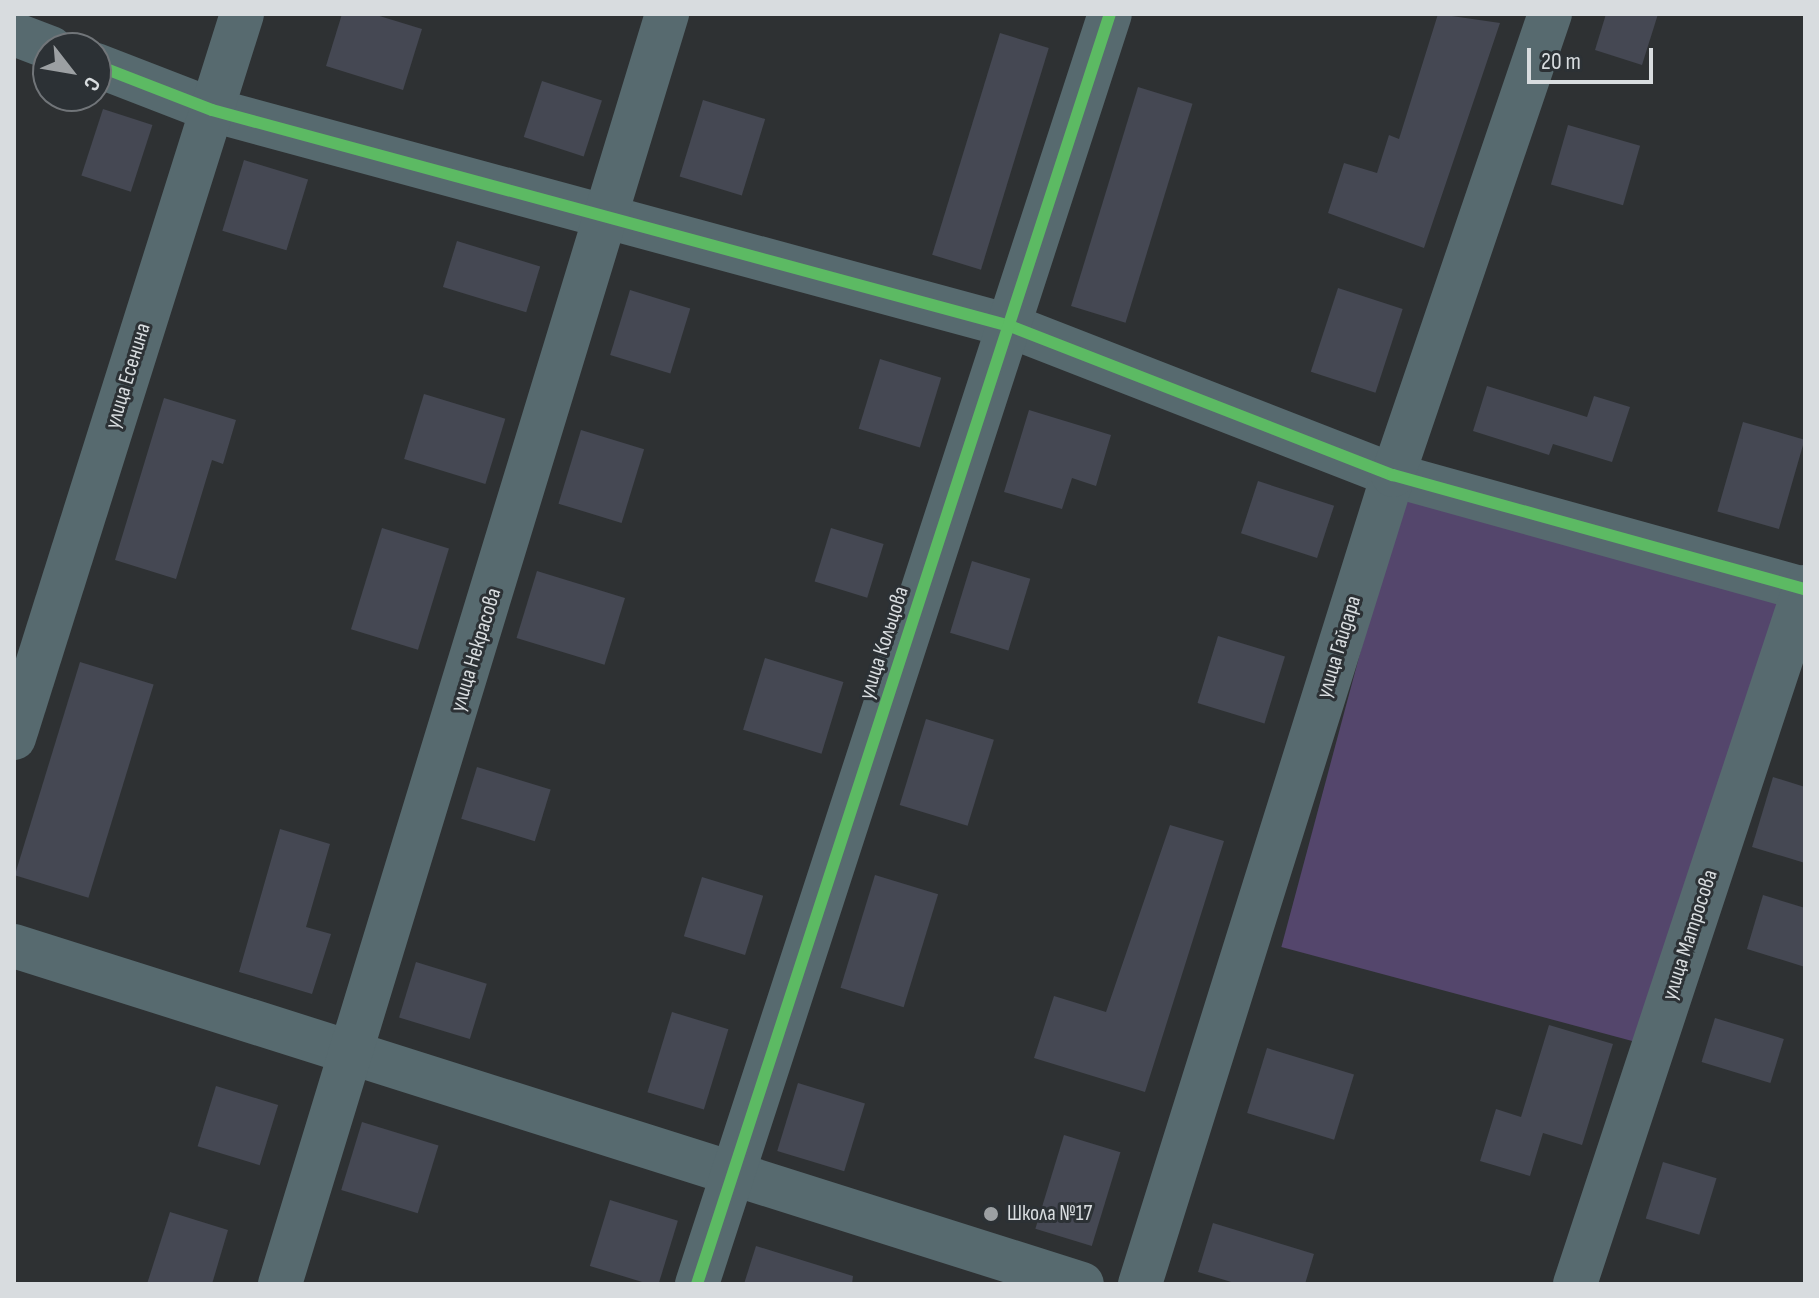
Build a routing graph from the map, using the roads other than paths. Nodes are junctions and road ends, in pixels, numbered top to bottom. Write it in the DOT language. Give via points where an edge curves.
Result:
graph roads {
  1 [pos="242,14"];
  2 [pos="667,14"];
  3 [pos="1110,14"];
  4 [pos="1550,14"];
  5 [pos="112,71"];
  6 [pos="212,110"];
  7 [pos="609,222"];
  8 [pos="1010,326"];
  9 [pos="1393,475"];
  10 [pos="1805,588"];
  11 [pos="14,738"];
  12 [pos="14,946"];
  13 [pos="351,1055"];
  14 [pos="730,1169"];
  15 [pos="280,1284"];
  16 [pos="697,1284"];
  17 [pos="1082,1284"];
  18 [pos="1140,1284"];
  19 [pos="1575,1284"];
  1 -- 6 [label="street, улица Есенина"];
  2 -- 7 [label="street, улица Некрасова"];
  3 -- 8 [label="street, улица Кольцова"];
  4 -- 9 [label="street, улица Гайдара"];
  5 -- 6 [label="street"];
  6 -- 7 [label="street"];
  6 -- 11 [label="street, улица Есенина"];
  7 -- 8 [label="street"];
  7 -- 13 [label="street, улица Некрасова"];
  8 -- 9 [label="street"];
  8 -- 14 [label="street, улица Кольцова"];
  9 -- 10 [label="street"];
  9 -- 18 [label="street, улица Гайдара"];
  10 -- 19 [label="street, улица Матросова"];
  12 -- 13 [label="street"];
  13 -- 14 [label="street"];
  13 -- 15 [label="street, улица Некрасова"];
  14 -- 16 [label="street, улица Кольцова"];
  14 -- 17 [label="street"];
}
